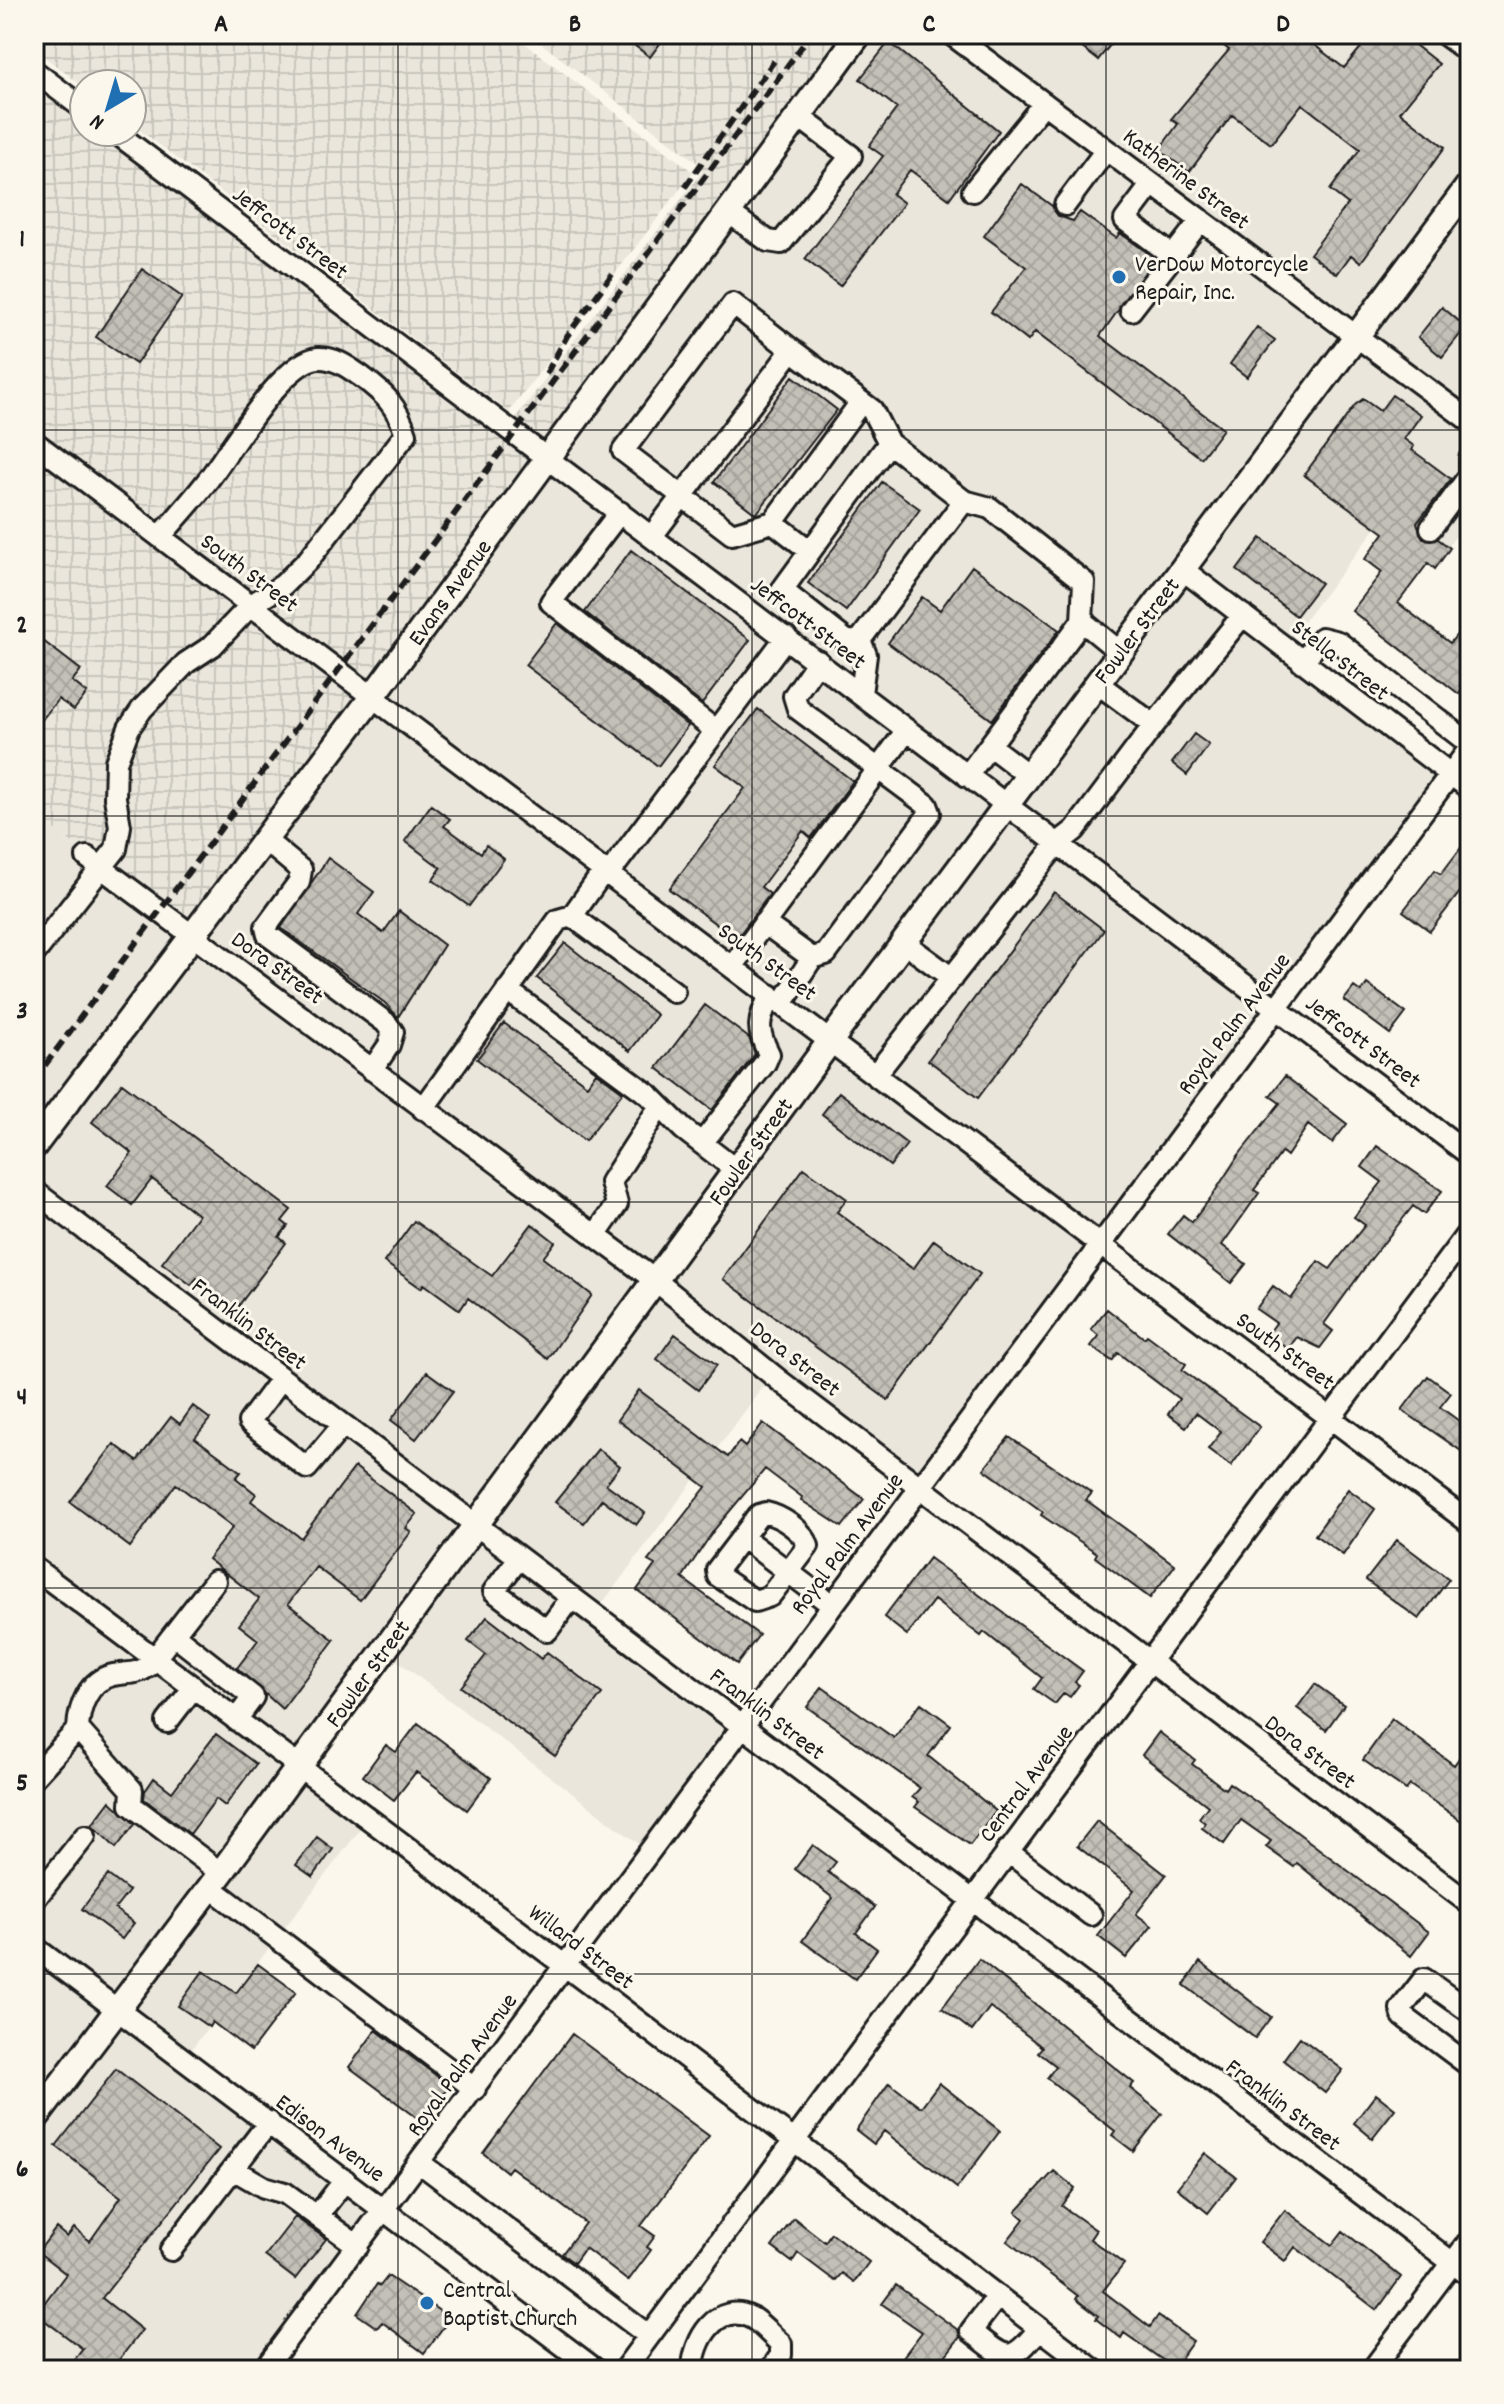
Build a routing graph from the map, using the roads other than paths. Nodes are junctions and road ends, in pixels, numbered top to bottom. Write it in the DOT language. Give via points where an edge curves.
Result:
graph roads {
  1 [pos="859,34"];
  2 [pos="951,34"];
  3 [pos="1444,34"];
  4 [pos="1470,53"];
  5 [pos="34,71"];
  6 [pos="68,97"];
  7 [pos="1044,103"];
  8 [pos="798,116"];
  9 [pos="136,148"];
  10 [pos="1106,150"];
  11 [pos="1152,184"];
  12 [pos="1470,184"];
  13 [pos="973,191"];
  14 [pos="1065,205"];
  15 [pos="728,212"];
  16 [pos="1201,220"];
  17 [pos="1173,256"];
  18 [pos="1131,310"];
  19 [pos="1355,335"];
  20 [pos="792,350"];
  21 [pos="861,402"];
  22 [pos="1470,421"];
  23 [pos="34,442"];
  24 [pos="889,443"];
  25 [pos="549,459"];
  26 [pos="1470,459"];
  27 [pos="682,496"];
  28 [pos="964,501"];
  29 [pos="620,512"];
  30 [pos="773,522"];
  31 [pos="1431,528"];
  32 [pos="652,536"];
  33 [pos="160,537"];
  34 [pos="810,551"];
  35 [pos="1182,569"];
  36 [pos="251,605"];
  37 [pos="1243,615"];
  38 [pos="1082,621"];
  39 [pos="786,637"];
  40 [pos="860,640"];
  41 [pos="1120,652"];
  42 [pos="818,661"];
  43 [pos="1302,662"];
  44 [pos="1097,683"];
  45 [pos="861,694"];
  46 [pos="373,696"];
  47 [pos="1154,725"];
  48 [pos="907,730"];
  49 [pos="716,731"];
  50 [pos="990,746"];
  51 [pos="1470,746"];
  52 [pos="878,769"];
  53 [pos="1450,774"];
  54 [pos="1028,775"];
  55 [pos="967,776"];
  56 [pos="1470,789"];
  57 [pos="1005,805"];
  58 [pos="265,840"];
  59 [pos="1057,844"];
  60 [pos="94,862"];
  61 [pos="606,874"];
  62 [pos="572,916"];
  63 [pos="764,923"];
  64 [pos="193,937"];
  65 [pos="903,942"];
  66 [pos="34,954"];
  67 [pos="812,958"];
  68 [pos="732,967"];
  69 [pos="952,978"];
  70 [pos="507,990"];
  71 [pos="674,992"];
  72 [pos="776,999"];
  73 [pos="1277,1007"];
  74 [pos="831,1040"];
  75 [pos="372,1070"];
  76 [pos="876,1074"];
  77 [pos="660,1106"];
  78 [pos="423,1109"];
  79 [pos="702,1143"];
  80 [pos="34,1146"];
  81 [pos="1470,1155"];
  82 [pos="736,1170"];
  83 [pos="34,1191"];
  84 [pos="1470,1230"];
  85 [pos="595,1236"];
  86 [pos="1101,1245"];
  87 [pos="656,1281"];
  88 [pos="281,1379"];
  89 [pos="1330,1415"];
  90 [pos="343,1425"];
  91 [pos="922,1487"];
  92 [pos="1470,1523"];
  93 [pos="474,1524"];
  94 [pos="742,1537"];
  95 [pos="519,1558"];
  96 [pos="34,1568"];
  97 [pos="788,1572"];
  98 [pos="215,1581"];
  99 [pos="572,1597"];
  100 [pos="832,1605"];
  101 [pos="175,1636"];
  102 [pos="156,1658"];
  103 [pos="1149,1662"];
  104 [pos="194,1687"];
  105 [pos="236,1720"];
  106 [pos="167,1722"];
  107 [pos="742,1727"];
  108 [pos="78,1729"];
  109 [pos="299,1767"];
  110 [pos="34,1777"];
  111 [pos="85,1836"];
  112 [pos="1007,1851"];
  113 [pos="215,1880"];
  114 [pos="972,1899"];
  115 [pos="34,1900"];
  116 [pos="1470,1904"];
  117 [pos="1091,1915"];
  118 [pos="34,1947"];
  119 [pos="566,1967"];
  120 [pos="118,2011"];
  121 [pos="1470,2012"];
  122 [pos="1470,2066"];
  123 [pos="475,2089"];
  124 [pos="34,2120"];
  125 [pos="269,2122"];
  126 [pos="793,2140"];
  127 [pos="420,2163"];
  128 [pos="233,2169"];
  129 [pos="345,2180"];
  130 [pos="385,2210"];
  131 [pos="317,2216"];
  132 [pos="1470,2240"];
  133 [pos="358,2246"];
  134 [pos="171,2250"];
  135 [pos="1453,2263"];
  136 [pos="1470,2276"];
  137 [pos="998,2296"];
  138 [pos="1039,2329"];
  139 [pos="649,2336"];
  140 [pos="264,2370"];
  141 [pos="596,2370"];
  142 [pos="624,2370"];
  143 [pos="693,2370"];
  144 [pos="771,2370"];
  145 [pos="1094,2370"];
  146 [pos="1372,2370"];
  1 -- 8 [label="main road, Evans Avenue"];
  2 -- 7 [label="street, Katherine Street"];
  3 -- 4 [label="street"];
  5 -- 6 [label="street"];
  7 -- 10 [label="street, Katherine Street"];
  7 -- 13 [label="street"];
  8 -- 15 [label="main road, Evans Avenue"];
  8 -- 15 [label="street" via="851,156 781,243 768,241"];
  9 -- 25 [label="street, Jeffcott Street"];
  10 -- 11 [label="street, Katherine Street"];
  10 -- 14 [label="street"];
  11 -- 16 [label="street, Katherine Street"];
  11 -- 17 [label="street" via="1125,220"];
  12 -- 19 [label="main road, Fowler Street"];
  15 -- 25 [label="main road, Evans Avenue"];
  16 -- 17 [label="street"];
  16 -- 19 [label="street, Katherine Street"];
  17 -- 18 [label="street"];
  19 -- 22 [label="street, Katherine Street"];
  19 -- 35 [label="main road, Fowler Street"];
  20 -- 21 [label="street"];
  20 -- 27 [label="street"];
  20 -- 27 [label="street" via="733,304 623,451"];
  21 -- 24 [label="street" via="872,410"];
  21 -- 30 [label="street"];
  23 -- 33 [label="street, South Street"];
  24 -- 28 [label="street"];
  24 -- 34 [label="street"];
  25 -- 29 [label="street, Jeffcott Street"];
  25 -- 46 [label="main road, Evans Avenue"];
  26 -- 31 [label="street" via="1470,475"];
  27 -- 30 [label="street" via="732,534"];
  27 -- 32 [label="street"];
  28 -- 38 [label="street" via="990,508 1084,582"];
  28 -- 40 [label="street"];
  29 -- 32 [label="street, Jeffcott Street"];
  29 -- 49 [label="street" via="551,602"];
  30 -- 34 [label="street"];
  32 -- 39 [label="street, Jeffcott Street"];
  33 -- 36 [label="street, South Street"];
  33 -- 36 [label="street" via="298,367 317,358 342,363 388,396 406,434 309,559 283,585"];
  34 -- 40 [label="street" via="782,590 848,642"];
  35 -- 37 [label="street, Stella Street"];
  35 -- 41 [label="main road, Fowler Street"];
  36 -- 46 [label="street, South Street"];
  36 -- 60 [label="street" via="212,646 159,688 129,728 116,762 120,837"];
  37 -- 43 [label="street, Stella Street"];
  37 -- 47 [label="street"];
  38 -- 41 [label="street"];
  38 -- 50 [label="street"];
  39 -- 42 [label="street, Jeffcott Street"];
  39 -- 49 [label="street"];
  40 -- 45 [label="street" via="866,655"];
  41 -- 44 [label="main road, Fowler Street"];
  42 -- 45 [label="street, Jeffcott Street"];
  42 -- 52 [label="street" via="794,696 798,709"];
  43 -- 51 [label="street" via="1322,638 1338,642"];
  43 -- 53 [label="street, Stella Street"];
  44 -- 47 [label="street"];
  44 -- 54 [label="main road, Fowler Street"];
  45 -- 48 [label="street, Jeffcott Street"];
  46 -- 58 [label="main road, Evans Avenue"];
  46 -- 61 [label="street, South Street"];
  47 -- 59 [label="street" via="1075,830"];
  48 -- 52 [label="street"];
  48 -- 55 [label="street, Jeffcott Street"];
  49 -- 61 [label="street"];
  50 -- 54 [label="street"];
  50 -- 55 [label="street"];
  51 -- 53 [label="street, Royal Palm Avenue"];
  52 -- 63 [label="street"];
  52 -- 67 [label="street" via="927,805 930,813 826,954"];
  53 -- 56 [label="street, Stella Street"];
  53 -- 73 [label="street, Royal Palm Avenue"];
  54 -- 57 [label="main road, Fowler Street"];
  55 -- 57 [label="street, Jeffcott Street"];
  57 -- 59 [label="street, Jeffcott Street"];
  57 -- 65 [label="main road, Fowler Street"];
  58 -- 64 [label="main road, Evans Avenue"];
  58 -- 75 [label="street" via="301,870 299,882 266,927 268,935 393,1032"];
  59 -- 69 [label="street"];
  59 -- 73 [label="street, Jeffcott Street"];
  60 -- 64 [label="street, Dora Street"];
  60 -- 66 [label="street"];
  61 -- 62 [label="street"];
  61 -- 68 [label="street, South Street"];
  62 -- 70 [label="street" via="558,920"];
  62 -- 71 [label="street"];
  63 -- 67 [label="street"];
  63 -- 68 [label="street"];
  64 -- 75 [label="street, Dora Street"];
  64 -- 80 [label="main road, Evans Avenue"];
  65 -- 69 [label="street"];
  65 -- 74 [label="main road, Fowler Street"];
  67 -- 72 [label="street"];
  68 -- 72 [label="street, South Street"];
  69 -- 76 [label="street"];
  70 -- 77 [label="street"];
  70 -- 78 [label="street"];
  72 -- 74 [label="street, South Street"];
  72 -- 79 [label="street" via="759,1032 767,1049 765,1063"];
  73 -- 81 [label="street, Jeffcott Street"];
  73 -- 86 [label="street, Royal Palm Avenue"];
  74 -- 76 [label="street, South Street"];
  74 -- 82 [label="main road, Fowler Street"];
  75 -- 78 [label="street, Dora Street"];
  76 -- 86 [label="street, South Street"];
  77 -- 79 [label="street"];
  77 -- 85 [label="street" via="611,1182 617,1204"];
  78 -- 85 [label="street, Dora Street"];
  79 -- 82 [label="street"];
  82 -- 87 [label="main road, Fowler Street"];
  83 -- 88 [label="street, Franklin Street"];
  84 -- 89 [label="street, Central Avenue"];
  85 -- 87 [label="street, Dora Street"];
  86 -- 89 [label="street, South Street"];
  86 -- 91 [label="street, Royal Palm Avenue"];
  87 -- 91 [label="street, Dora Street"];
  87 -- 93 [label="main road, Fowler Street"];
  88 -- 90 [label="street, Franklin Street"];
  88 -- 90 [label="street" via="249,1422 307,1468"];
  89 -- 92 [label="street, South Street"];
  89 -- 103 [label="street, Central Avenue"];
  90 -- 93 [label="street, Franklin Street"];
  91 -- 100 [label="street, Royal Palm Avenue"];
  91 -- 103 [label="street, Dora Street"];
  93 -- 95 [label="street, Franklin Street"];
  93 -- 109 [label="main road, Fowler Street"];
  94 -- 97 [label="street"];
  94 -- 97 [label="street" via="766,1513 803,1535 808,1546"];
  94 -- 97 [label="street" via="718,1576 762,1601"];
  95 -- 99 [label="street, Franklin Street"];
  95 -- 99 [label="street" via="494,1591 547,1631"];
  96 -- 102 [label="street, Willard Street"];
  97 -- 100 [label="street"];
  98 -- 101 [label="street"];
  99 -- 107 [label="street, Franklin Street"];
  100 -- 107 [label="street, Royal Palm Avenue"];
  101 -- 102 [label="street"];
  101 -- 105 [label="street" via="253,1697"];
  102 -- 104 [label="street, Willard Street"];
  102 -- 108 [label="street" via="139,1673 106,1677 96,1684 82,1703"];
  103 -- 112 [label="street, Central Avenue"];
  103 -- 116 [label="street, Dora Street"];
  104 -- 105 [label="street, Willard Street"];
  104 -- 106 [label="street"];
  105 -- 109 [label="street, Willard Street"];
  107 -- 114 [label="street, Franklin Street"];
  107 -- 119 [label="street, Royal Palm Avenue"];
  108 -- 110 [label="street"];
  108 -- 113 [label="street" via="132,1790 131,1805"];
  109 -- 113 [label="main road, Fowler Street"];
  109 -- 119 [label="street, Willard Street"];
  111 -- 115 [label="street"];
  112 -- 114 [label="street, Central Avenue"];
  112 -- 117 [label="street"];
  113 -- 120 [label="main road, Fowler Street"];
  113 -- 123 [label="street"];
  114 -- 126 [label="street, Central Avenue"];
  114 -- 135 [label="street, Franklin Street"];
  118 -- 120 [label="street, Edison Avenue"];
  119 -- 123 [label="street, Royal Palm Avenue"];
  119 -- 126 [label="street, Willard Street"];
  120 -- 124 [label="main road, Fowler Street"];
  120 -- 125 [label="street, Edison Avenue"];
  121 -- 122 [label="street" via="1424,1979 1401,2009 1403,2016"];
  123 -- 127 [label="street, Royal Palm Avenue"];
  125 -- 128 [label="street"];
  125 -- 129 [label="street, Edison Avenue"];
  126 -- 137 [label="street, Willard Street"];
  126 -- 139 [label="street, Central Avenue"];
  127 -- 130 [label="street, Royal Palm Avenue"];
  127 -- 139 [label="street"];
  128 -- 131 [label="street" via="285,2193"];
  128 -- 134 [label="street"];
  129 -- 130 [label="street, Edison Avenue"];
  129 -- 131 [label="street"];
  130 -- 133 [label="street, Royal Palm Avenue"];
  130 -- 141 [label="street, Edison Avenue"];
  131 -- 133 [label="street"];
  132 -- 135 [label="street"];
  133 -- 140 [label="street, Royal Palm Avenue"];
  135 -- 136 [label="street, Franklin Street"];
  135 -- 146 [label="street"];
  137 -- 138 [label="street, Willard Street"];
  137 -- 138 [label="street" via="971,2331 1003,2356 1011,2356"];
  138 -- 145 [label="street, Willard Street"];
  139 -- 142 [label="street, Central Avenue"];
  143 -- 144 [label="street" via="699,2339 720,2316 734,2313 753,2318 781,2344"];
}
